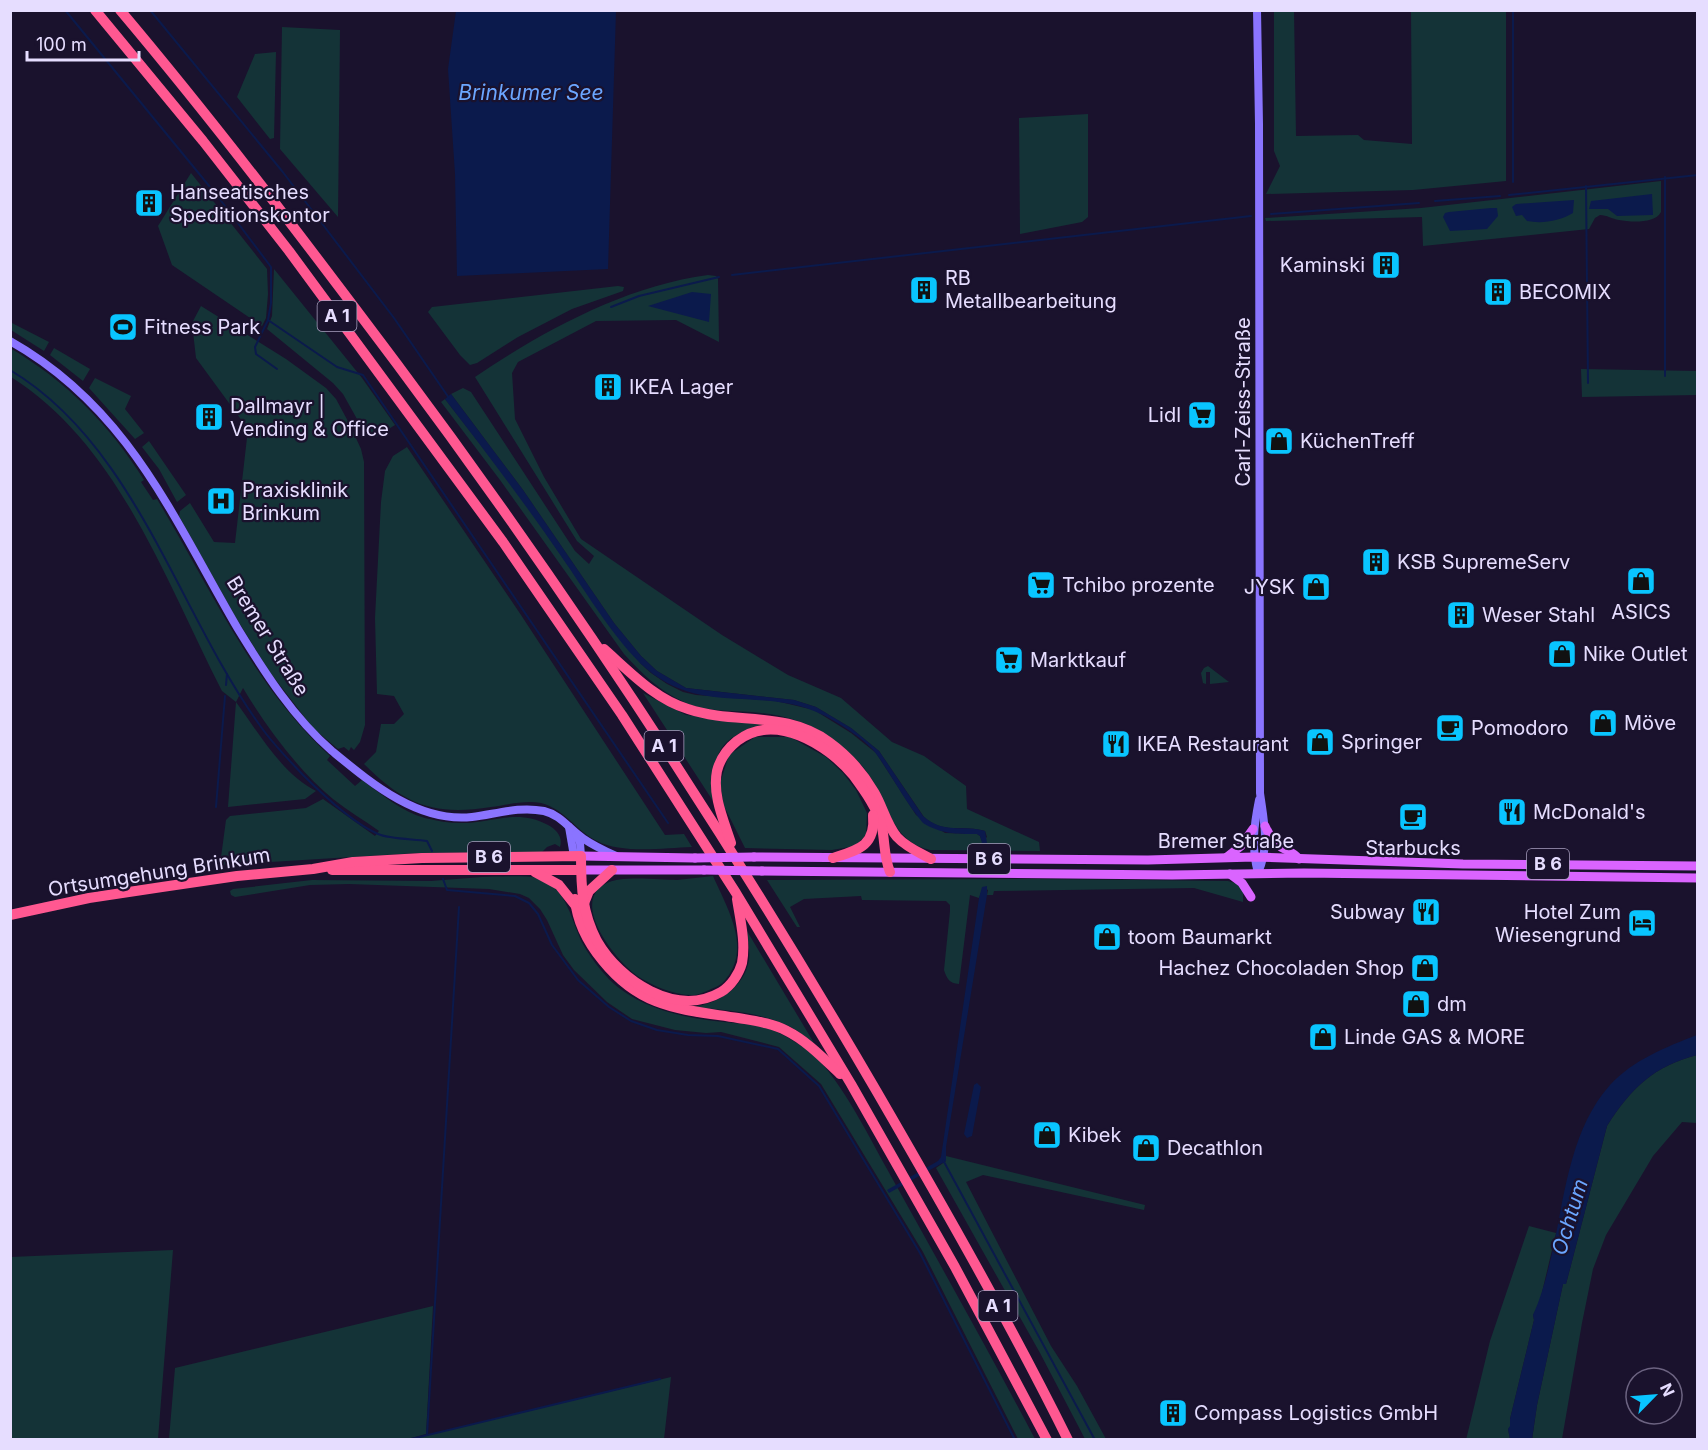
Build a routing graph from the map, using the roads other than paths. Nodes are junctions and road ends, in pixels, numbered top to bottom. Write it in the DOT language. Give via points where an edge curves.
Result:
graph roads {
  1 [pos="95,10"];
  2 [pos="120,10"];
  3 [pos="1257,10"];
  4 [pos="10,341"];
  5 [pos="592,638"];
  6 [pos="1260,793"];
  7 [pos="869,801"];
  8 [pos="1265,826"];
  9 [pos="890,827"];
  10 [pos="1253,829"];
  11 [pos="573,830"];
  12 [pos="734,855"];
  13 [pos="578,856"];
  14 [pos="616,856"];
  15 [pos="1227,857"];
  16 [pos="1254,857"];
  17 [pos="1265,857"];
  18 [pos="833,858"];
  19 [pos="888,859"];
  20 [pos="931,859"];
  21 [pos="1299,859"];
  22 [pos="1698,866"];
  23 [pos="314,869"];
  24 [pos="530,869"];
  25 [pos="578,870"];
  26 [pos="612,870"];
  27 [pos="890,872"];
  28 [pos="1258,873"];
  29 [pos="1230,874"];
  30 [pos="1698,878"];
  31 [pos="736,893"];
  32 [pos="1251,897"];
  33 [pos="579,906"];
  34 [pos="10,915"];
  35 [pos="851,1084"];
  36 [pos="1047,1440"];
  37 [pos="1068,1440"];
  1 -- 31 [label="highway, A 1" via="289,251 503,542 622,715"];
  2 -- 5 [label="highway, A 1" via="304,240 472,464"];
  3 -- 6 [label="main road, Carl-Zeiss-Straße"];
  4 -- 11 [label="main road, Bremer Straße" via="83,393 132,450 260,665 299,718 332,750 389,793 428,813 469,818 531,809 554,815"];
  5 -- 9 [label="highway" via="669,702 727,717 782,721 827,740 846,755 875,793"];
  5 -- 12 [label="highway, A 1"];
  6 -- 8 [label="main road, Carl-Zeiss-Straße"];
  6 -- 10 [label="main road, Carl-Zeiss-Straße"];
  7 -- 12 [label="highway" via="841,762 810,740 778,730 748,735 726,753 716,779"];
  7 -- 18 [label="highway" via="874,821 871,836 860,849"];
  7 -- 19 [label="highway" via="881,824"];
  8 -- 17 [label="main road, Carl-Zeiss-Straße"];
  8 -- 21 [label="main road" via="1272,839"];
  9 -- 19 [label="highway"];
  9 -- 20 [label="highway" via="907,845"];
  10 -- 15 [label="main road"];
  10 -- 16 [label="main road, Carl-Zeiss-Straße"];
  11 -- 13 [label="main road" via="580,843"];
  11 -- 14 [label="main road, Bremer Straße"];
  12 -- 37 [label="highway, A 1" via="924,1172"];
  13 -- 14 [label="main road, B 6"];
  13 -- 23 [label="highway, Ortsumgehung Brinkum / B 6" via="383,860"];
  13 -- 25 [label="highway"];
  14 -- 18 [label="main road, Bremer Straße / B 6, bridge"];
  15 -- 16 [label="main road, Bremer Straße / B 6"];
  15 -- 20 [label="main road, Bremer Straße / B 6"];
  16 -- 17 [label="main road, Bremer Straße / B 6"];
  16 -- 28 [label="main road, Carl-Zeiss-Straße"];
  17 -- 21 [label="main road, Bremer Straße / B 6"];
  17 -- 28 [label="main road, Carl-Zeiss-Straße"];
  18 -- 19 [label="main road, Bremer Straße / B 6"];
  19 -- 20 [label="main road, Bremer Straße / B 6"];
  19 -- 27 [label="highway"];
  21 -- 22 [label="main road, Bremer Straße / B 6"];
  23 -- 24 [label="highway, Ortsumgehung Brinkum / B 6"];
  23 -- 34 [label="highway, Ortsumgehung Brinkum / B 6" via="89,898"];
  24 -- 25 [label="highway, Ortsumgehung Brinkum / B 6"];
  24 -- 33 [label="highway" via="559,885"];
  25 -- 26 [label="main road, B 6"];
  25 -- 33 [label="highway"];
  26 -- 27 [label="main road, Bremer Straße / B 6, bridge"];
  26 -- 33 [label="highway"];
  27 -- 29 [label="main road, Bremer Straße / B 6"];
  28 -- 29 [label="main road, Bremer Straße / B 6"];
  28 -- 30 [label="main road, Bremer Straße / B 6"];
  29 -- 32 [label="main road"];
  31 -- 33 [label="highway" via="742,964 726,989 700,1000 684,1001 652,992 620,969 598,942"];
  31 -- 35 [label="highway, A 1"];
  33 -- 35 [label="highway" via="583,930 598,955 612,973 636,992 663,1006 766,1023 786,1031"];
  35 -- 36 [label="highway, A 1"];
}
